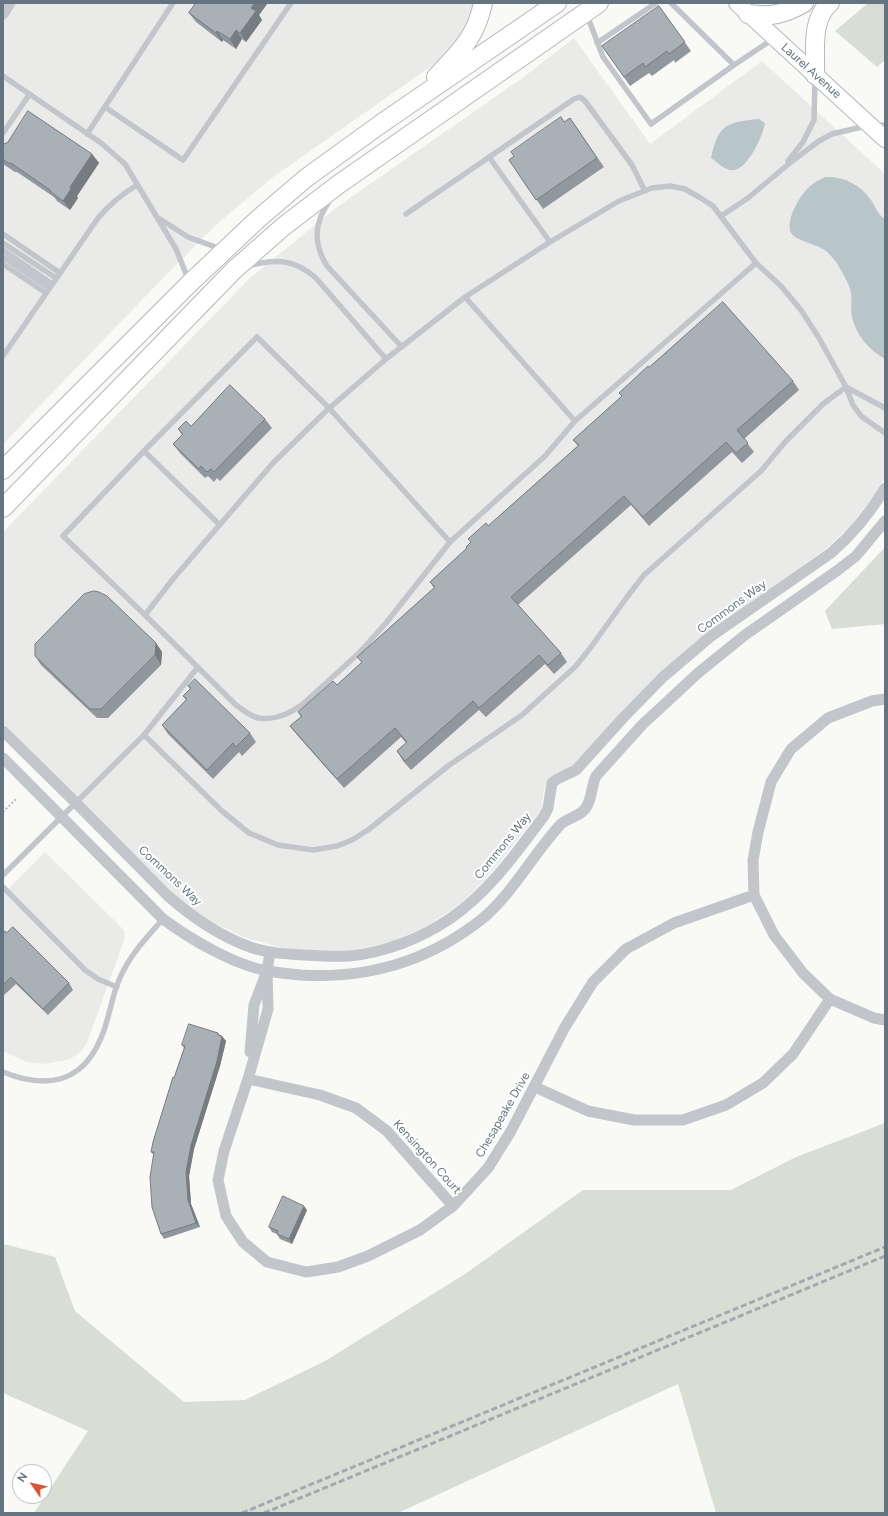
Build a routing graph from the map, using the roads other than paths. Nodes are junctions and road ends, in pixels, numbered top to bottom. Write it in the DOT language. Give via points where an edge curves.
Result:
graph roads {
  1 [pos="10,3"];
  2 [pos="173,3"];
  3 [pos="291,3"];
  4 [pos="483,3"];
  5 [pos="557,3"];
  6 [pos="656,3"];
  7 [pos="671,3"];
  8 [pos="804,3"];
  9 [pos="830,3"];
  10 [pos="593,8"];
  11 [pos="742,8"];
  12 [pos="3,14"];
  13 [pos="775,38"];
  14 [pos="597,43"];
  15 [pos="734,65"];
  16 [pos="815,75"];
  17 [pos="3,76"];
  18 [pos="29,95"];
  19 [pos="105,107"];
  20 [pos="382,123"];
  21 [pos="878,125"];
  22 [pos="3,133"];
  23 [pos="87,134"];
  24 [pos="885,139"];
  25 [pos="489,157"];
  26 [pos="774,177"];
  27 [pos="338,184"];
  28 [pos="137,185"];
  29 [pos="645,191"];
  30 [pos="406,214"];
  31 [pos="721,216"];
  32 [pos="158,217"];
  33 [pos="3,234"];
  34 [pos="550,242"];
  35 [pos="3,243"];
  36 [pos="3,250"];
  37 [pos="225,250"];
  38 [pos="3,257"];
  39 [pos="756,263"];
  40 [pos="3,264"];
  41 [pos="234,270"];
  42 [pos="60,273"];
  43 [pos="56,278"];
  44 [pos="190,283"];
  45 [pos="49,288"];
  46 [pos="465,298"];
  47 [pos="401,346"];
  48 [pos="3,356"];
  49 [pos="386,358"];
  50 [pos="846,387"];
  51 [pos="329,408"];
  52 [pos="885,408"];
  53 [pos="575,421"];
  54 [pos="885,433"];
  55 [pos="144,451"];
  56 [pos="3,470"];
  57 [pos="885,488"];
  58 [pos="3,508"];
  59 [pos="885,521"];
  60 [pos="219,524"];
  61 [pos="450,542"];
  62 [pos="145,615"];
  63 [pos="198,667"];
  64 [pos="885,700"];
  65 [pos="3,731"];
  66 [pos="144,735"];
  67 [pos="3,758"];
  68 [pos="76,803"];
  69 [pos="62,817"];
  70 [pos="3,875"];
  71 [pos="3,887"];
  72 [pos="754,895"];
  73 [pos="163,919"];
  74 [pos="270,952"];
  75 [pos="267,971"];
  76 [pos="117,987"];
  77 [pos="830,999"];
  78 [pos="885,1020"];
  79 [pos="3,1072"];
  80 [pos="248,1078"];
  81 [pos="535,1088"];
  82 [pos="453,1206"];
  1 -- 12 [label="street"];
  2 -- 19 [label="lane"];
  3 -- 19 [label="lane" via="183,160"];
  4 -- 20 [label="highway" via="479,21 466,44 430,83"];
  5 -- 20 [label="highway"];
  6 -- 14 [label="lane"];
  7 -- 15 [label="lane"];
  8 -- 11 [label="highway" via="777,15 764,16"];
  9 -- 16 [label="highway" via="821,15 816,31"];
  10 -- 14 [label="lane"];
  10 -- 27 [label="highway"];
  11 -- 13 [label="main road, Laurel Avenue"];
  13 -- 15 [label="lane"];
  13 -- 16 [label="main road, Laurel Avenue"];
  14 -- 15 [label="lane" via="603,57 651,124"];
  16 -- 21 [label="main road, Laurel Avenue"];
  16 -- 26 [label="lane" via="814,120 803,142"];
  17 -- 18 [label="lane"];
  18 -- 22 [label="lane"];
  18 -- 23 [label="lane"];
  19 -- 23 [label="lane"];
  20 -- 37 [label="highway" via="306,178"];
  21 -- 24 [label="main road, Laurel Avenue"];
  21 -- 26 [label="lane" via="832,134 819,141"];
  23 -- 28 [label="lane" via="125,164"];
  25 -- 29 [label="lane" via="580,97 632,165"];
  25 -- 30 [label="lane"];
  25 -- 34 [label="lane"];
  26 -- 31 [label="lane"];
  27 -- 41 [label="highway" via="284,226"];
  27 -- 47 [label="lane" via="320,219 318,244 322,257 327,266"];
  28 -- 32 [label="lane"];
  28 -- 42 [label="lane" via="105,210"];
  29 -- 31 [label="lane" via="670,186 685,189 713,206"];
  29 -- 34 [label="lane" via="619,201"];
  31 -- 39 [label="lane"];
  32 -- 37 [label="lane" via="188,237"];
  32 -- 44 [label="lane" via="176,249"];
  33 -- 42 [label="lane"];
  34 -- 46 [label="lane"];
  35 -- 43 [label="lane"];
  36 -- 45 [label="lane"];
  37 -- 44 [label="highway"];
  38 -- 45 [label="lane"];
  39 -- 50 [label="lane" via="801,310"];
  39 -- 53 [label="lane"];
  40 -- 45 [label="lane"];
  41 -- 49 [label="lane" via="262,262 290,262 306,269"];
  41 -- 58 [label="highway"];
  42 -- 43 [label="lane"];
  43 -- 45 [label="lane"];
  44 -- 56 [label="highway"];
  45 -- 48 [label="lane"];
  46 -- 47 [label="lane"];
  46 -- 53 [label="lane"];
  47 -- 49 [label="lane"];
  49 -- 51 [label="lane"];
  50 -- 52 [label="lane"];
  50 -- 54 [label="lane" via="853,405 861,416"];
  50 -- 66 [label="lane" via="824,404 761,471 644,575 576,666 522,715 448,766 352,840 337,846 313,850 278,845 249,833 222,811"];
  51 -- 55 [label="lane" via="257,336"];
  51 -- 60 [label="lane" via="272,463"];
  51 -- 61 [label="lane"];
  53 -- 61 [label="lane" via="545,456"];
  55 -- 60 [label="lane"];
  55 -- 62 [label="lane" via="63,536"];
  57 -- 74 [label="street, Commons Way" via="865,518 831,553 710,637 663,677 576,770 555,780 551,786 546,812 501,873 486,889 450,918 428,932 376,952 350,956"];
  59 -- 75 [label="street" via="856,556 745,635 698,673 642,725 596,776 587,807 561,824 502,899 460,935 417,957 394,966 370,971 318,976"];
  60 -- 62 [label="lane"];
  61 -- 63 [label="lane" via="393,616 359,654 294,711 269,718 258,718 247,713"];
  62 -- 63 [label="lane"];
  63 -- 66 [label="lane"];
  64 -- 72 [label="street" via="872,701 828,718 791,749 771,782 758,832 753,860"];
  65 -- 68 [label="street, Commons Way"];
  66 -- 68 [label="lane"];
  67 -- 69 [label="street"];
  68 -- 69 [label="lane"];
  68 -- 74 [label="street, Commons Way" via="183,909 200,922 234,940"];
  69 -- 70 [label="lane"];
  69 -- 73 [label="street"];
  71 -- 76 [label="lane" via="85,970"];
  72 -- 77 [label="street" via="774,935 803,973"];
  72 -- 81 [label="street, Chesapeake Drive" via="674,922 626,949 593,982 565,1027"];
  73 -- 75 [label="street" via="181,932 230,958"];
  73 -- 76 [label="lane" via="126,965"];
  74 -- 75 [label="street, Chesapeake Drive"];
  75 -- 80 [label="street, Chesapeake Drive" via="254,1005"];
  76 -- 79 [label="lane" via="97,1046 88,1060 76,1071 45,1082 21,1079"];
  77 -- 78 [label="street" via="874,1018"];
  77 -- 81 [label="street" via="793,1054 763,1083 726,1105 683,1120 634,1120 588,1111"];
  80 -- 82 [label="street, Kensington Court" via="320,1095 356,1108 387,1131"];
  80 -- 82 [label="street, Chesapeake Drive" via="224,1151 218,1180 226,1216 244,1242 267,1262 306,1272 338,1267 368,1256 420,1230"];
  81 -- 82 [label="street, Chesapeake Drive" via="488,1168"];
}
